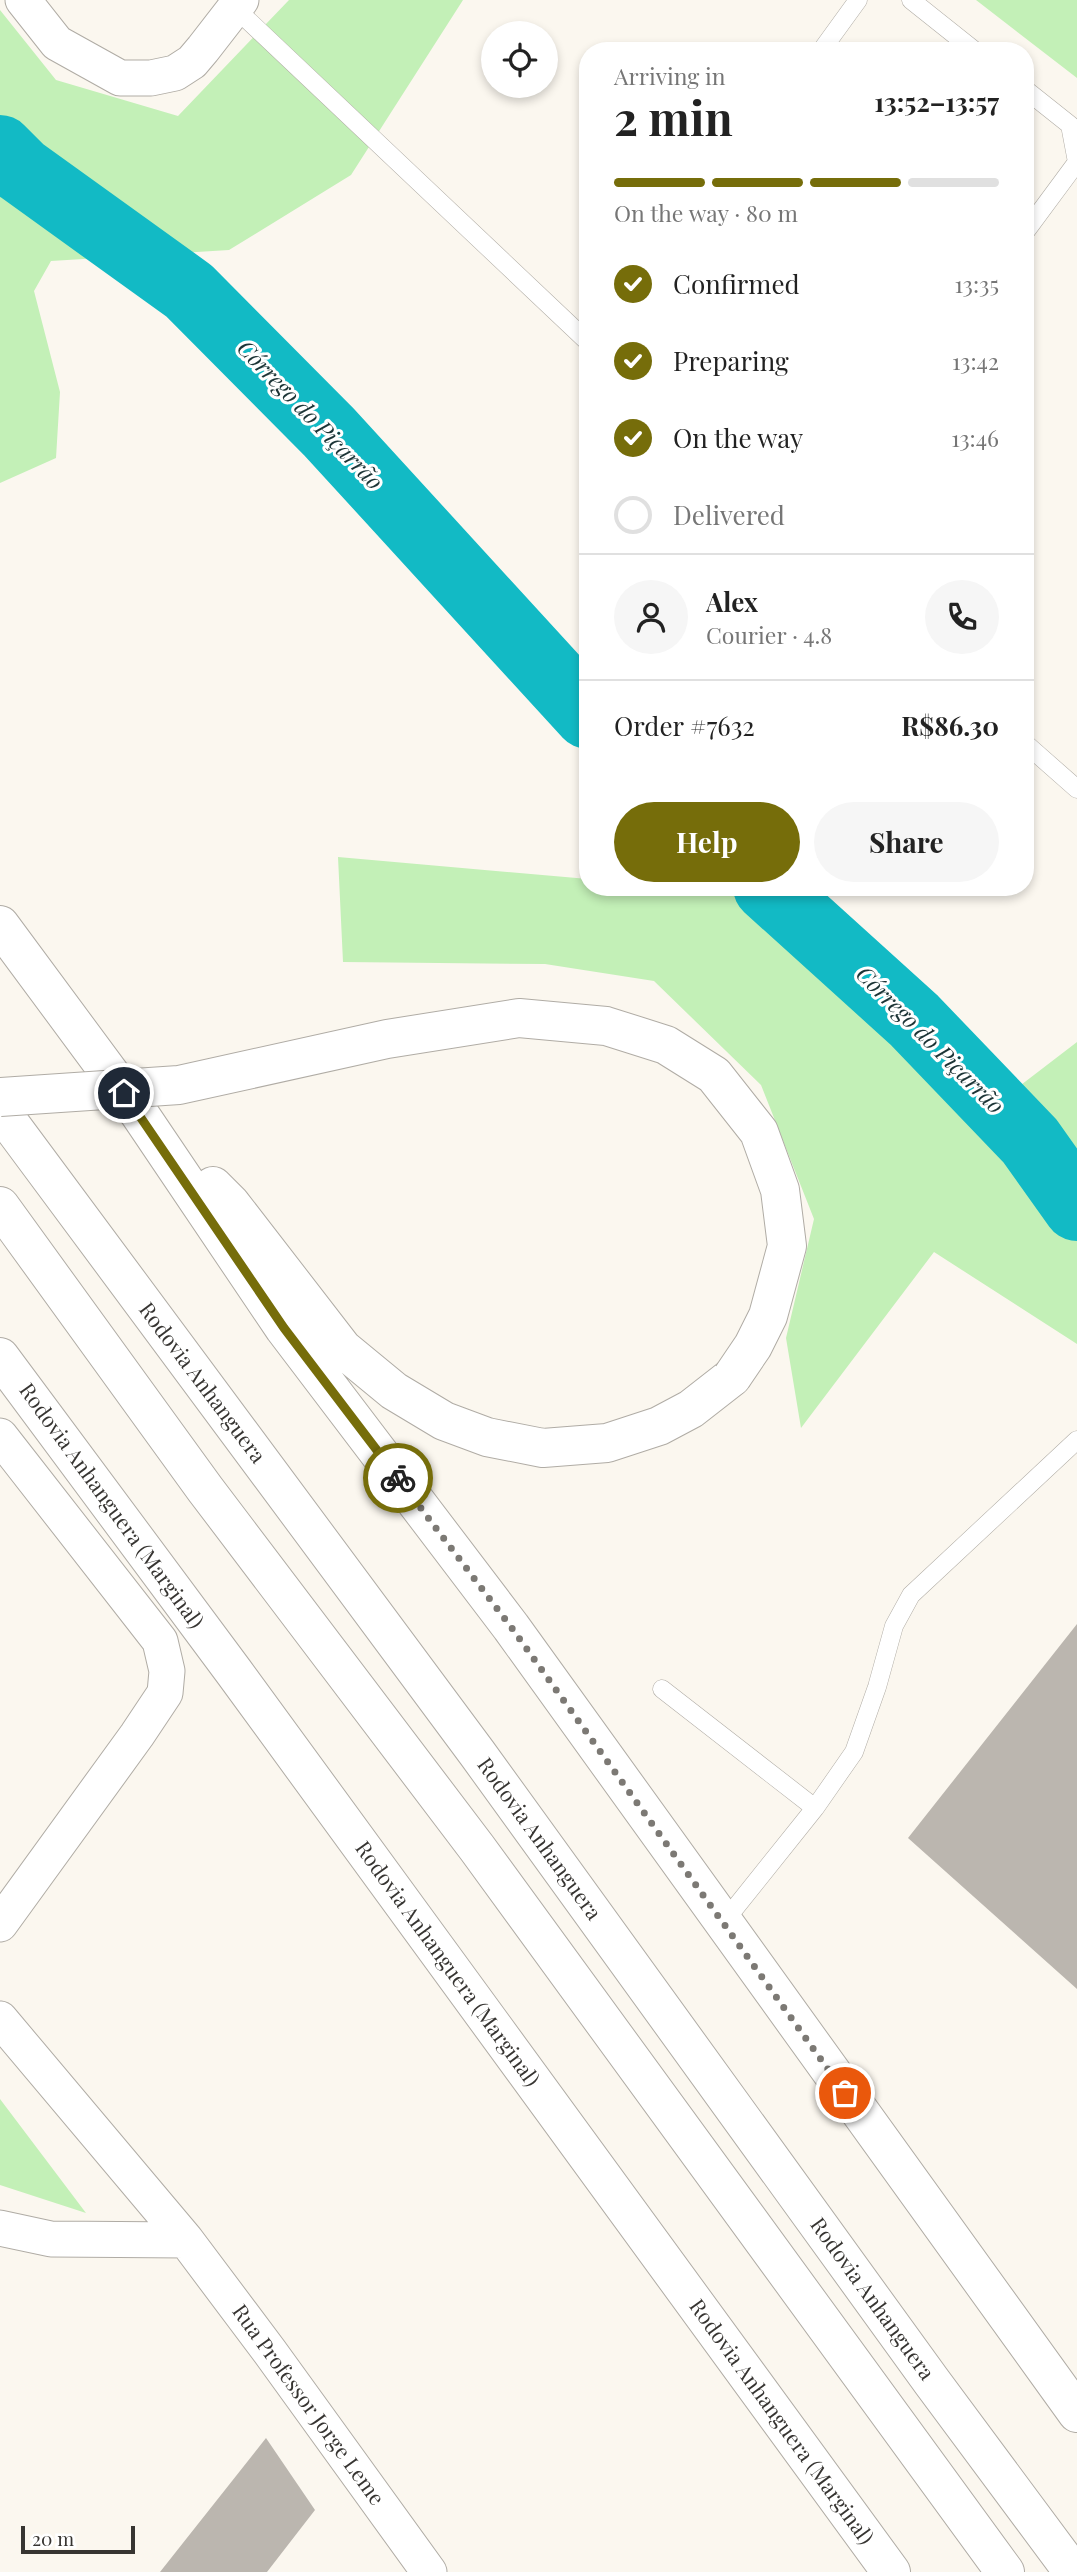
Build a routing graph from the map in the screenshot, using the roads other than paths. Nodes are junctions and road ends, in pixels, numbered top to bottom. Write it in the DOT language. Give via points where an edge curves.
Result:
graph roads {
  1 [pos="23,0"];
  2 [pos="858,0"];
  3 [pos="911,0"];
  4 [pos="238,4"];
  5 [pos="828,42"];
  6 [pos="964,42"];
  7 [pos="1034,96"];
  8 [pos="1034,220"];
  9 [pos="579,333"];
  10 [pos="1034,751"];
  11 [pos="1077,789"];
  12 [pos="0,925"];
  13 [pos="0,1097"];
  14 [pos="0,1110"];
  15 [pos="139,1114"];
  16 [pos="0,1206"];
  17 [pos="0,1357"];
  18 [pos="0,1436"];
  19 [pos="1077,1440"];
  20 [pos="662,1689"];
  21 [pos="815,1808"];
  22 [pos="723,1923"];
  23 [pos="0,1924"];
  24 [pos="0,2019"];
  25 [pos="0,2228"];
  26 [pos="186,2240"];
  27 [pos="1077,2413"];
  28 [pos="429,2572"];
  29 [pos="891,2572"];
  30 [pos="1005,2572"];
  31 [pos="1073,2572"];
  1 -- 4 [label="street" via="57,43 120,78 175,73 204,49"];
  2 -- 5 [label="lane"];
  3 -- 6 [label="lane"];
  4 -- 9 [label="lane"];
  7 -- 8 [label="lane" via="1070,125 1077,162"];
  10 -- 11 [label="lane"];
  12 -- 15 [label="highway"];
  13 -- 15 [label="highway, bridge" via="179,1085 387,1039 519,1018 606,1026 666,1045 714,1075 759,1132 780,1190 787,1246 768,1315 753,1346 732,1377 691,1409 659,1426 607,1443 543,1448 487,1437 444,1421 394,1391 343,1349 231,1204"];
  14 -- 31 [label="highway, Rodovia Anhanguera" via="477,1753"];
  15 -- 22 [label="highway" via="284,1328 511,1627"];
  16 -- 30 [label="highway" via="205,1489 477,1848"];
  17 -- 29 [label="highway, Rodovia Anhanguera (Marginal)"];
  18 -- 23 [label="street" via="160,1642 167,1671 165,1693"];
  19 -- 21 [label="lane" via="911,1595 894,1626 854,1752"];
  20 -- 21 [label="lane"];
  21 -- 22 [label="lane"];
  22 -- 27 [label="highway"];
  24 -- 26 [label="street, Rua Professor Jorge Leme"];
  25 -- 26 [label="street" via="51,2239"];
  26 -- 28 [label="street, Rua Professor Jorge Leme"];
}
